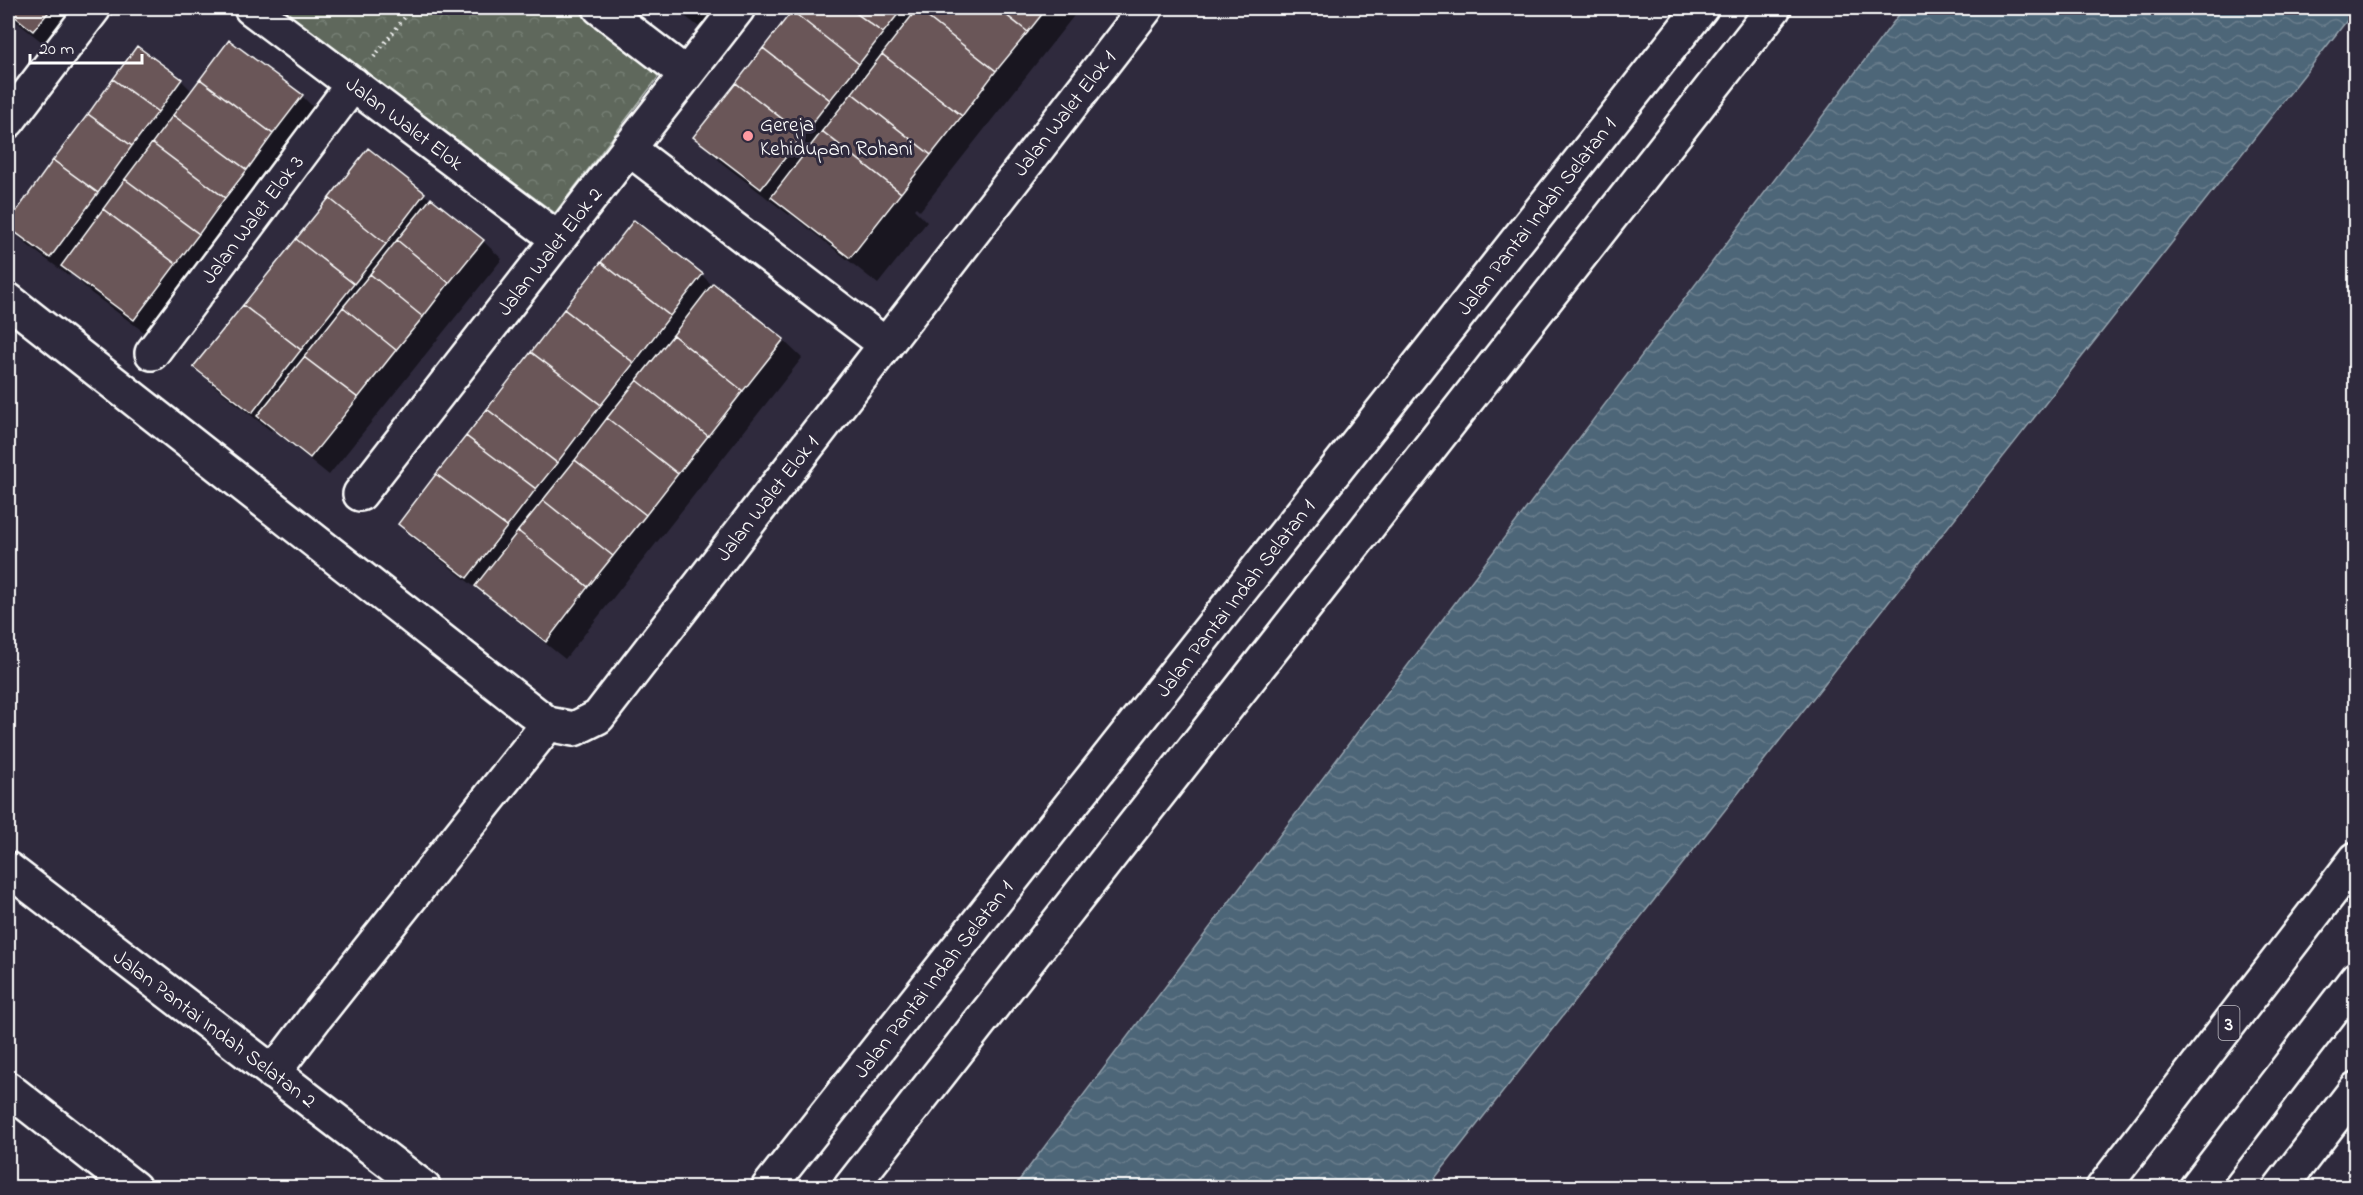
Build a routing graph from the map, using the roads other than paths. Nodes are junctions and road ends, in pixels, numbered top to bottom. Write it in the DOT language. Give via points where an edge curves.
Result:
graph roads {
  1 [pos="94,8"];
  2 [pos="251,8"];
  3 [pos="600,8"];
  4 [pos="738,8"];
  5 [pos="1146,8"];
  6 [pos="1701,8"];
  7 [pos="1774,8"];
  8 [pos="686,74"];
  9 [pos="353,84"];
  10 [pos="8,121"];
  11 [pos="628,148"];
  12 [pos="558,239"];
  13 [pos="8,300"];
  14 [pos="886,345"];
  15 [pos="152,353"];
  16 [pos="360,494"];
  17 [pos="548,724"];
  18 [pos="2355,859"];
  19 [pos="8,869"];
  20 [pos="2355,980"];
  21 [pos="273,1073"];
  22 [pos="8,1089"];
  23 [pos="2355,1089"];
  24 [pos="134,1188"];
  25 [pos="423,1188"];
  26 [pos="768,1188"];
  27 [pos="850,1188"];
  28 [pos="2103,1188"];
  29 [pos="2196,1188"];
  30 [pos="2280,1188"];
  1 -- 10 [label="main road"];
  2 -- 9 [label="main road, Jalan Walet Elok"];
  3 -- 8 [label="main road"];
  4 -- 8 [label="main road, Jalan Walet Elok 2"];
  5 -- 14 [label="main road, Jalan Walet Elok 1"];
  6 -- 26 [label="main road, Jalan Pantai Indah Selatan 1"];
  7 -- 27 [label="main road"];
  8 -- 11 [label="main road, Jalan Walet Elok 2"];
  9 -- 12 [label="main road, Jalan Walet Elok"];
  9 -- 15 [label="main road, Jalan Walet Elok 3"];
  11 -- 12 [label="main road, Jalan Walet Elok 2"];
  11 -- 14 [label="main road"];
  12 -- 16 [label="main road, Jalan Walet Elok 2"];
  13 -- 17 [label="main road"];
  14 -- 17 [label="main road, Jalan Walet Elok 1" via="598,717 574,729"];
  17 -- 21 [label="main road"];
  18 -- 28 [label="main road, 3"];
  19 -- 21 [label="main road, Jalan Pantai Indah Selatan 2"];
  20 -- 29 [label="main road"];
  21 -- 25 [label="main road, Jalan Pantai Indah Selatan 2"];
  22 -- 24 [label="main road"];
  23 -- 30 [label="main road"];
}
